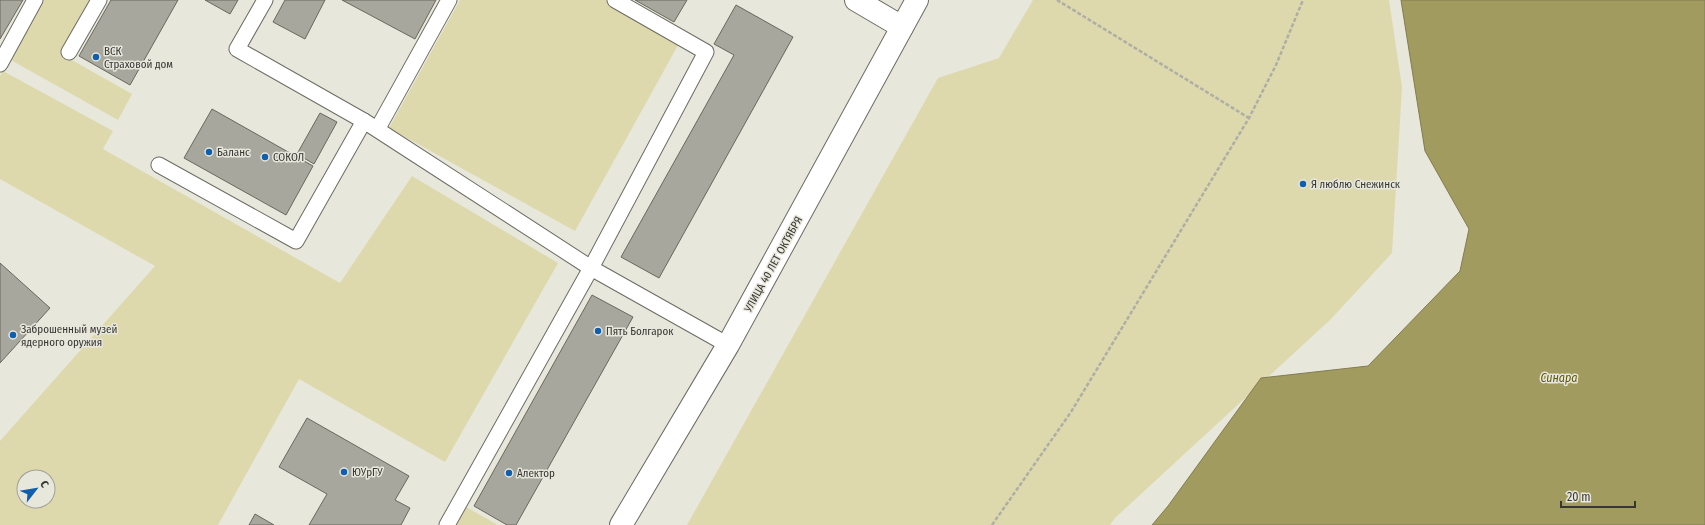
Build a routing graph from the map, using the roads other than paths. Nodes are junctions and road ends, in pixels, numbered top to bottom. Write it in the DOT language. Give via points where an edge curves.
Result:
graph roads {
  1 [pos="35,0"];
  2 [pos="99,0"];
  3 [pos="265,0"];
  4 [pos="449,0"];
  5 [pos="616,0"];
  6 [pos="856,0"];
  7 [pos="917,0"];
  8 [pos="902,27"];
  9 [pos="69,52"];
  10 [pos="0,64"];
  11 [pos="364,121"];
  12 [pos="378,128"];
  13 [pos="159,164"];
  14 [pos="591,268"];
  15 [pos="728,345"];
  16 [pos="446,525"];
  17 [pos="622,525"];
  1 -- 10 [label="lane"];
  2 -- 9 [label="lane"];
  3 -- 11 [label="lane" via="237,49"];
  4 -- 12 [label="lane"];
  5 -- 14 [label="lane" via="706,52"];
  6 -- 8 [label="street"];
  7 -- 8 [label="street, УЛИЦА 40 ЛЕТ ОКТЯБРЯ"];
  8 -- 15 [label="street, УЛИЦА 40 ЛЕТ ОКТЯБРЯ"];
  11 -- 12 [label="lane"];
  11 -- 13 [label="lane" via="296,241"];
  12 -- 14 [label="lane"];
  14 -- 15 [label="lane"];
  14 -- 16 [label="lane"];
  15 -- 17 [label="street, УЛИЦА 40 ЛЕТ ОКТЯБРЯ"];
}
